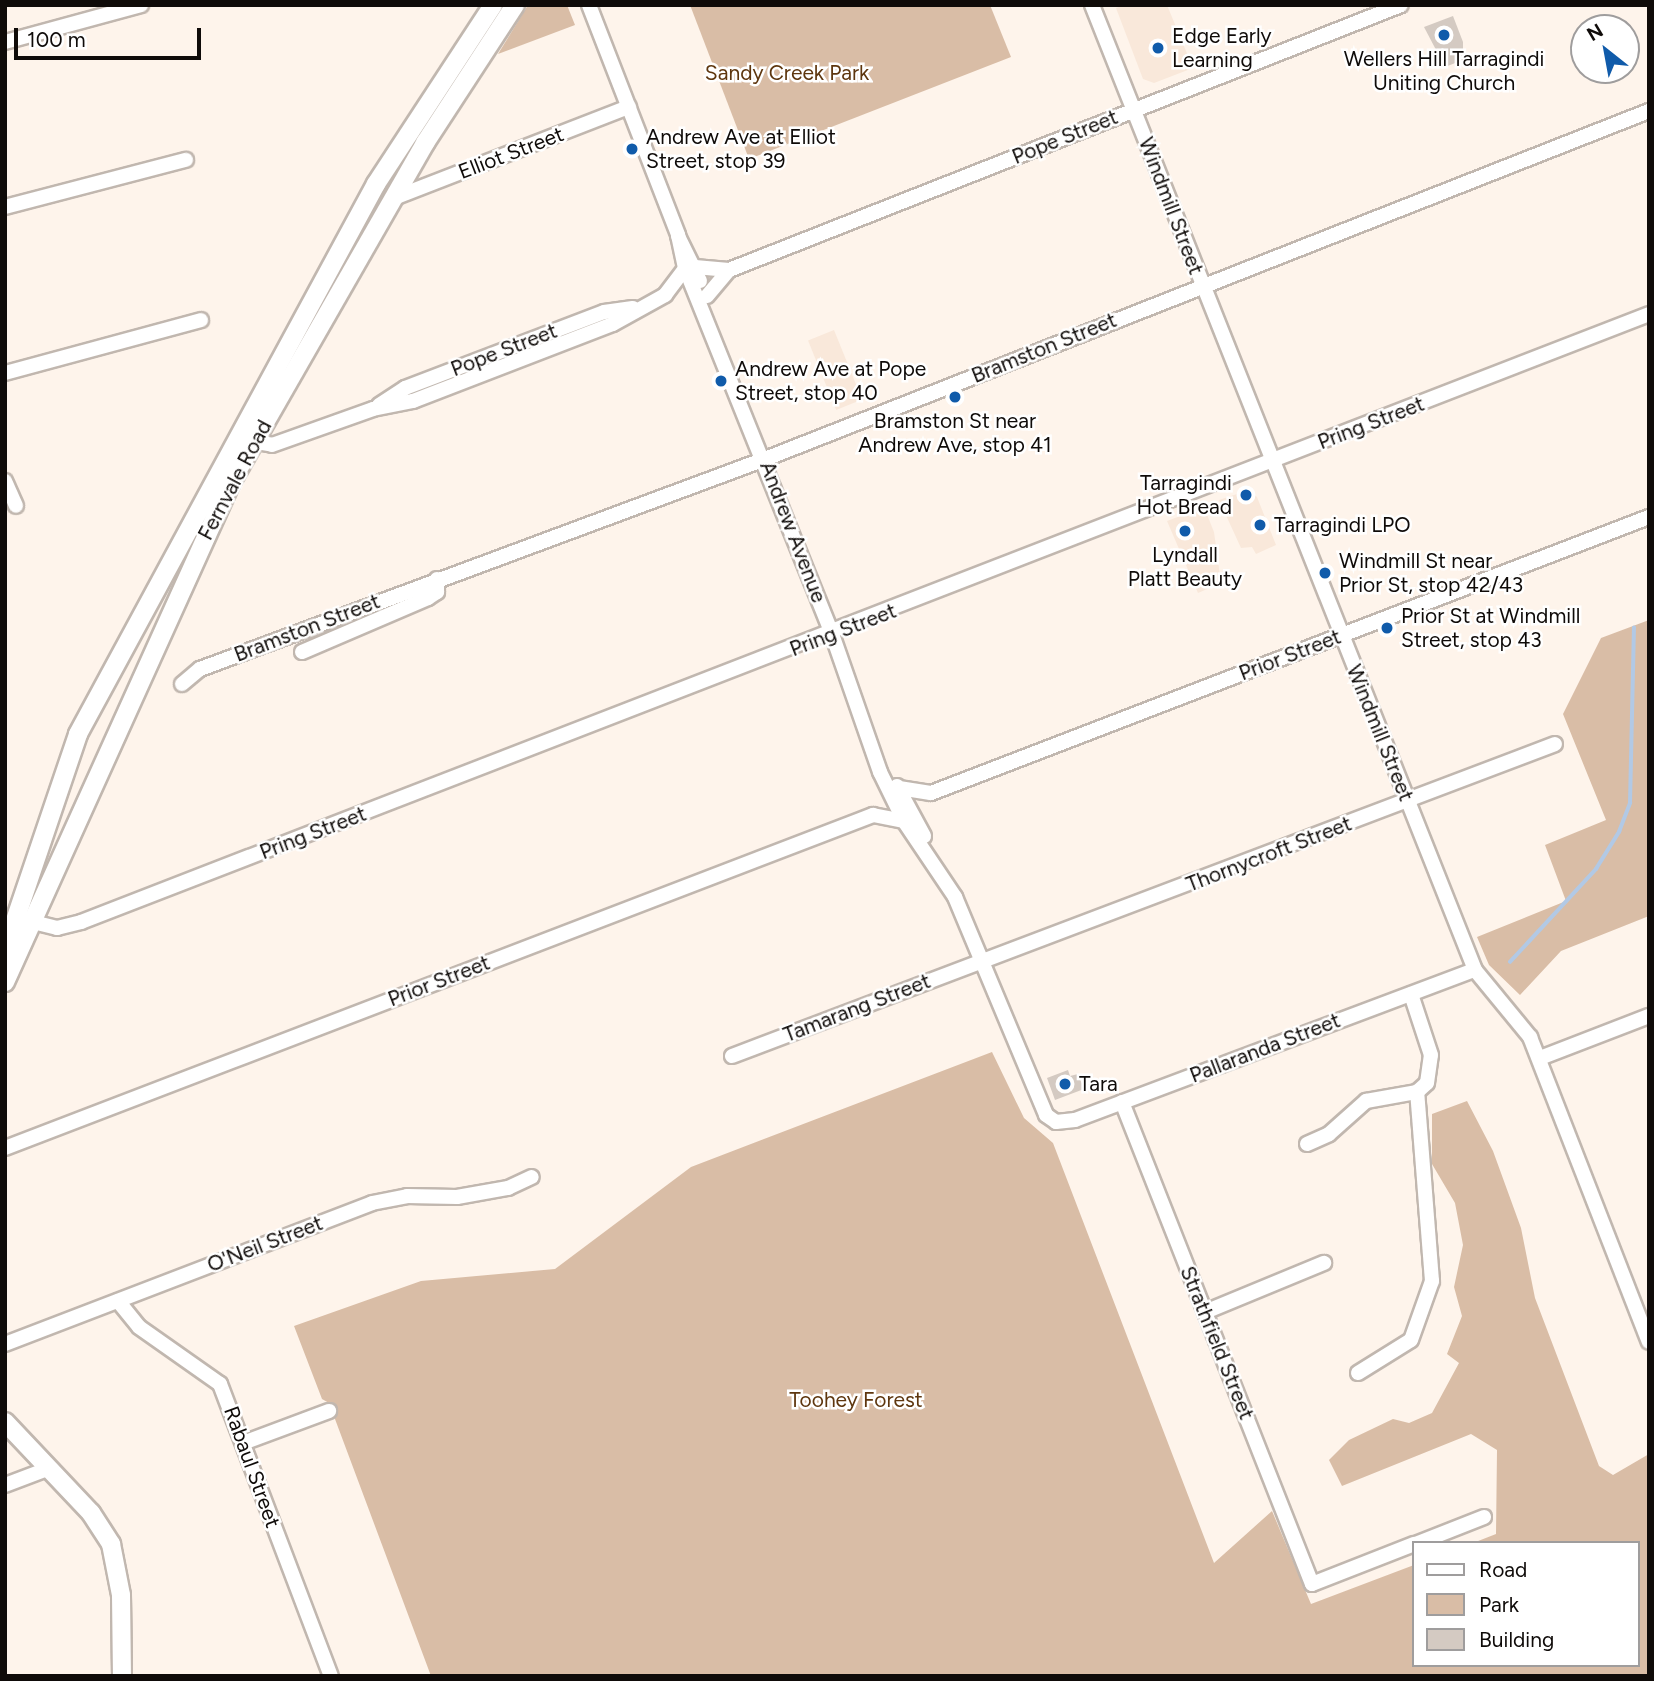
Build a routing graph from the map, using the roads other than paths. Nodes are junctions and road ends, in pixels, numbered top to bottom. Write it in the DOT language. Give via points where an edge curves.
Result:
graph roads {
  1 [pos="141,5"];
  2 [pos="493,5"];
  3 [pos="515,5"];
  4 [pos="589,5"];
  5 [pos="1093,5"];
  6 [pos="1401,5"];
  7 [pos="5,42"];
  8 [pos="629,107"];
  9 [pos="1133,110"];
  10 [pos="1649,111"];
  11 [pos="186,160"];
  12 [pos="394,198"];
  13 [pos="5,207"];
  14 [pos="690,267"];
  15 [pos="729,270"];
  16 [pos="1202,285"];
  17 [pos="665,295"];
  18 [pos="702,298"];
  19 [pos="1649,314"];
  20 [pos="201,320"];
  21 [pos="5,373"];
  22 [pos="246,440"];
  23 [pos="765,459"];
  24 [pos="1271,461"];
  25 [pos="5,481"];
  26 [pos="16,506"];
  27 [pos="1649,517"];
  28 [pos="437,579"];
  29 [pos="832,634"];
  30 [pos="1342,635"];
  31 [pos="302,652"];
  32 [pos="182,684"];
  33 [pos="1555,744"];
  34 [pos="893,789"];
  35 [pos="931,793"];
  36 [pos="1407,801"];
  37 [pos="873,815"];
  38 [pos="909,819"];
  39 [pos="33,922"];
  40 [pos="5,950"];
  41 [pos="982,961"];
  42 [pos="1475,970"];
  43 [pos="5,982"];
  44 [pos="1411,994"];
  45 [pos="1649,1016"];
  46 [pos="732,1056"];
  47 [pos="1540,1058"];
  48 [pos="1417,1091"];
  49 [pos="1122,1102"];
  50 [pos="1056,1122"];
  51 [pos="1307,1144"];
  52 [pos="5,1148"];
  53 [pos="532,1177"];
  54 [pos="1324,1264"];
  55 [pos="118,1301"];
  56 [pos="1205,1312"];
  57 [pos="1649,1342"];
  58 [pos="5,1344"];
  59 [pos="1358,1373"];
  60 [pos="329,1411"];
  61 [pos="5,1422"];
  62 [pos="243,1443"];
  63 [pos="50,1468"];
  64 [pos="5,1485"];
  65 [pos="1484,1517"];
  66 [pos="1421,1541"];
  67 [pos="1412,1545"];
  68 [pos="122,1676"];
  69 [pos="331,1676"];
  1 -- 7 [label="street"];
  2 -- 22 [label="street, Fernvale Road" via="376,184"];
  3 -- 12 [label="street, Fernvale Road"];
  4 -- 8 [label="street, Andrew Avenue"];
  5 -- 9 [label="street, Windmill Street"];
  6 -- 9 [label="street, Pope Street"];
  8 -- 12 [label="street, Elliot Street"];
  8 -- 14 [label="street, Andrew Avenue"];
  9 -- 15 [label="street, Pope Street"];
  9 -- 16 [label="street, Windmill Street"];
  10 -- 16 [label="street, Bramston Street"];
  11 -- 13 [label="street"];
  12 -- 22 [label="street, Fernvale Road"];
  14 -- 15 [label="street, Pope Street"];
  14 -- 17 [label="street, Pope Street"];
  14 -- 18 [label="street, Andrew Avenue"];
  15 -- 18 [label="street, Pope Street"];
  16 -- 23 [label="street, Bramston Street"];
  16 -- 24 [label="street, Windmill Street"];
  17 -- 18 [label="street"];
  17 -- 22 [label="street, Pope Street" via="613,324 413,401 373,409 271,445"];
  18 -- 23 [label="street, Andrew Avenue"];
  19 -- 24 [label="street, Pring Street"];
  20 -- 21 [label="street"];
  22 -- 39 [label="street, Fernvale Road"];
  22 -- 40 [label="street, Fernvale Road" via="67,757"];
  23 -- 28 [label="street, Bramston Street"];
  23 -- 29 [label="street, Andrew Avenue"];
  24 -- 29 [label="street, Pring Street"];
  24 -- 30 [label="street, Windmill Street"];
  25 -- 26 [label="street"];
  27 -- 30 [label="street, Prior Street"];
  28 -- 31 [label="street, Bramston Street" via="437,592 428,598"];
  28 -- 32 [label="street, Bramston Street" via="200,668"];
  29 -- 34 [label="street, Andrew Avenue"];
  29 -- 39 [label="street, Pring Street" via="81,922 57,928"];
  30 -- 35 [label="street, Prior Street"];
  30 -- 36 [label="street, Windmill Street"];
  33 -- 36 [label="street, Thornycroft Street"];
  34 -- 35 [label="street, Prior Street"];
  34 -- 37 [label="street"];
  34 -- 38 [label="street, Andrew Avenue"];
  35 -- 38 [label="street"];
  36 -- 41 [label="street, Thornycroft Street"];
  36 -- 42 [label="street, Windmill Street"];
  37 -- 38 [label="street"];
  37 -- 52 [label="street, Prior Street"];
  38 -- 41 [label="street, Andrew Avenue"];
  39 -- 43 [label="street, Fernvale Road"];
  41 -- 46 [label="street, Tamarang Street"];
  41 -- 50 [label="street, Andrew Avenue" via="1043,1110"];
  42 -- 44 [label="street, Pallaranda Street"];
  42 -- 47 [label="street, Windmill Street" via="1482,985 1530,1037"];
  44 -- 48 [label="street" via="1432,1066 1427,1083"];
  44 -- 49 [label="street, Pallaranda Street"];
  45 -- 47 [label="street"];
  47 -- 57 [label="street, Windmill Street"];
  48 -- 51 [label="street" via="1366,1101 1329,1134"];
  48 -- 59 [label="street" via="1432,1281 1411,1340"];
  49 -- 50 [label="street, Pallaranda Street"];
  49 -- 56 [label="street, Strathfield Street"];
  53 -- 55 [label="street, O'Neil Street" via="508,1188 457,1197 390,1198"];
  54 -- 56 [label="street"];
  55 -- 58 [label="street, O'Neil Street"];
  55 -- 62 [label="street, Rabaul Street" via="139,1327 211,1374"];
  56 -- 67 [label="street, Strathfield Street" via="1312,1584"];
  60 -- 62 [label="street"];
  61 -- 63 [label="street"];
  62 -- 69 [label="street, Rabaul Street"];
  63 -- 64 [label="street"];
  63 -- 68 [label="street" via="102,1528 116,1559"];
  65 -- 66 [label="street"];
}
